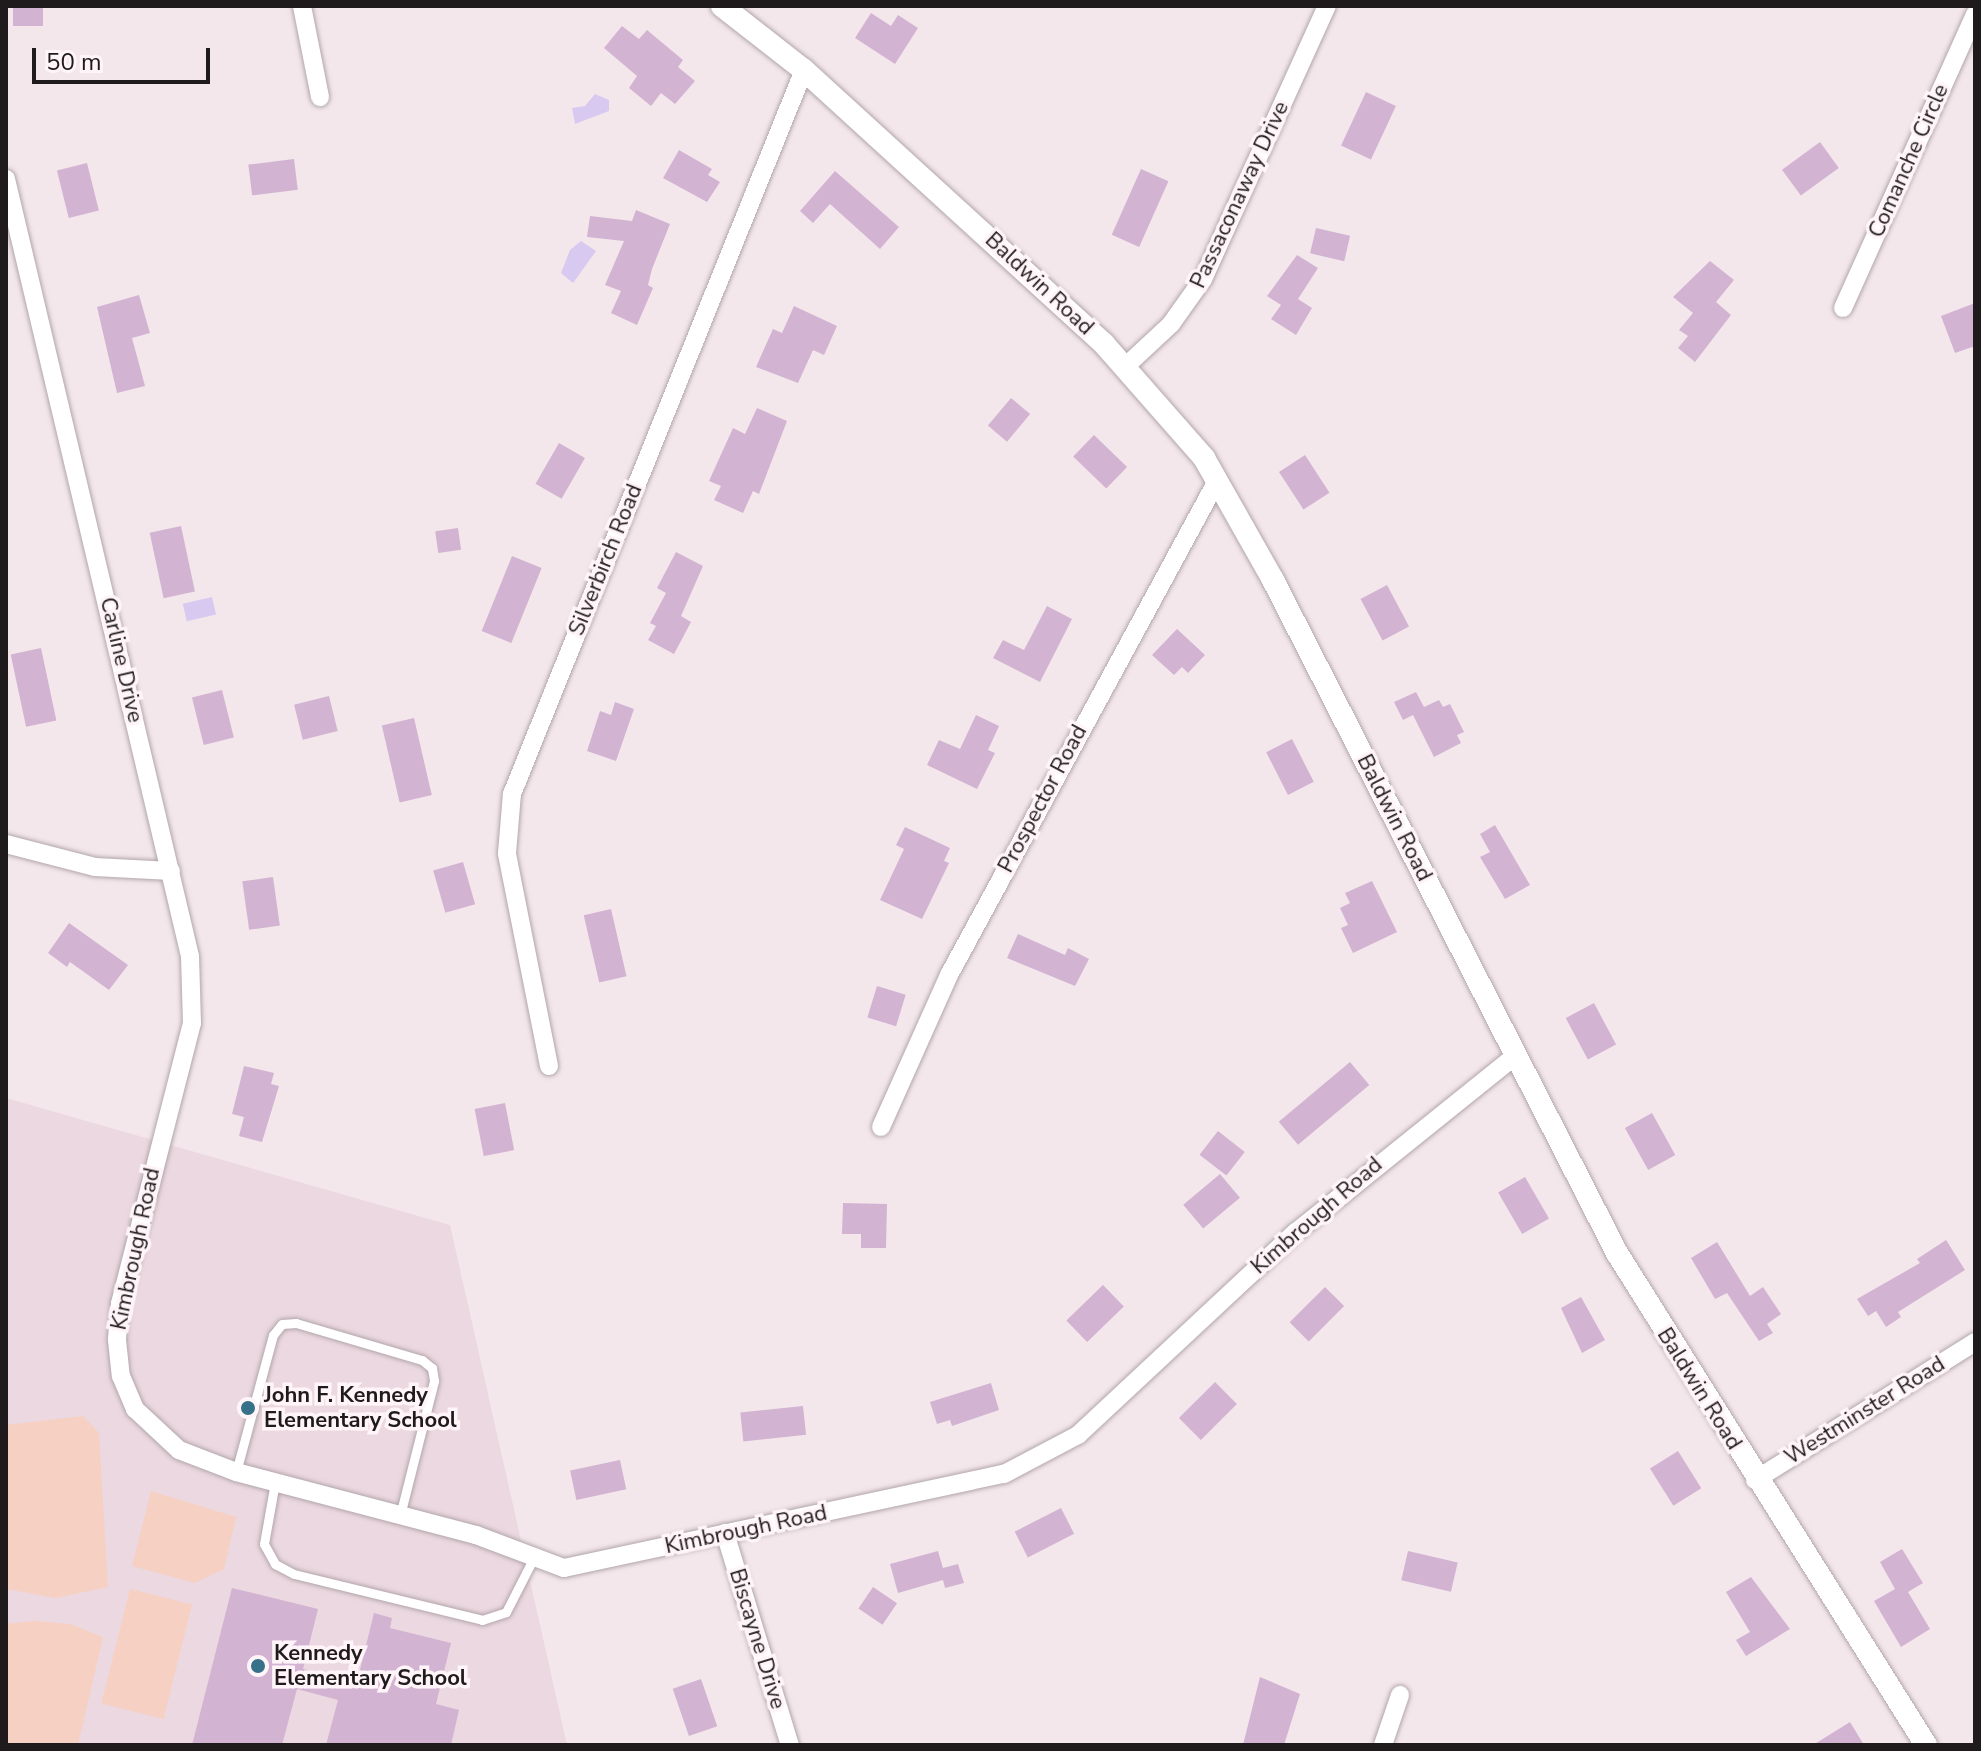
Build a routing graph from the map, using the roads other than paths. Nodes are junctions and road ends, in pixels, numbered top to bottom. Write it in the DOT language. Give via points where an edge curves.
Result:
graph roads {
  1 [pos="302,6"];
  2 [pos="1327,6"];
  3 [pos="730,8"];
  4 [pos="1975,14"];
  5 [pos="804,70"];
  6 [pos="320,97"];
  7 [pos="6,179"];
  8 [pos="1843,308"];
  9 [pos="1126,366"];
  10 [pos="1218,479"];
  11 [pos="6,844"];
  12 [pos="171,871"];
  13 [pos="1514,1057"];
  14 [pos="549,1066"];
  15 [pos="881,1127"];
  16 [pos="159,1142"];
  17 [pos="1975,1342"];
  18 [pos="236,1472"];
  19 [pos="1755,1480"];
  20 [pos="275,1482"];
  21 [pos="400,1515"];
  22 [pos="725,1533"];
  23 [pos="533,1559"];
  24 [pos="1400,1695"];
  25 [pos="790,1745"];
  26 [pos="1383,1745"];
  27 [pos="1926,1745"];
  1 -- 6 [label="street"];
  2 -- 9 [label="street, Passaconaway Drive" via="1199,287 1171,324"];
  3 -- 5 [label="street, Baldwin Road"];
  4 -- 8 [label="street, Comanche Circle"];
  5 -- 9 [label="street, Baldwin Road"];
  5 -- 14 [label="street, Silverbirch Road" via="512,794 507,853"];
  7 -- 12 [label="street, Carline Drive"];
  9 -- 10 [label="street, Baldwin Road" via="1184,430"];
  10 -- 13 [label="street, Baldwin Road"];
  10 -- 15 [label="street, Prospector Road" via="949,975"];
  11 -- 12 [label="street" via="95,867"];
  12 -- 16 [label="street, Carline Drive" via="190,956 194,1010"];
  13 -- 19 [label="street, Baldwin Road" via="1617,1253"];
  13 -- 22 [label="street, Kimbrough Road" via="1296,1232 1058,1449 981,1481"];
  16 -- 18 [label="street, Kimbrough Road" via="120,1304 121,1376 135,1409 159,1437"];
  17 -- 19 [label="street, Westminster Road"];
  18 -- 20 [label="street, Kimbrough Road"];
  18 -- 21 [label="lane" via="273,1335 282,1324 296,1323 422,1360 432,1368 434,1381"];
  19 -- 27 [label="street, Baldwin Road"];
  20 -- 21 [label="street, Kimbrough Road"];
  20 -- 23 [label="lane" via="264,1544 275,1564 294,1574 482,1620 506,1612"];
  21 -- 23 [label="street, Kimbrough Road" via="476,1535"];
  22 -- 23 [label="street, Kimbrough Road" via="570,1568"];
  22 -- 25 [label="street, Biscayne Drive"];
  24 -- 26 [label="street"];
}
